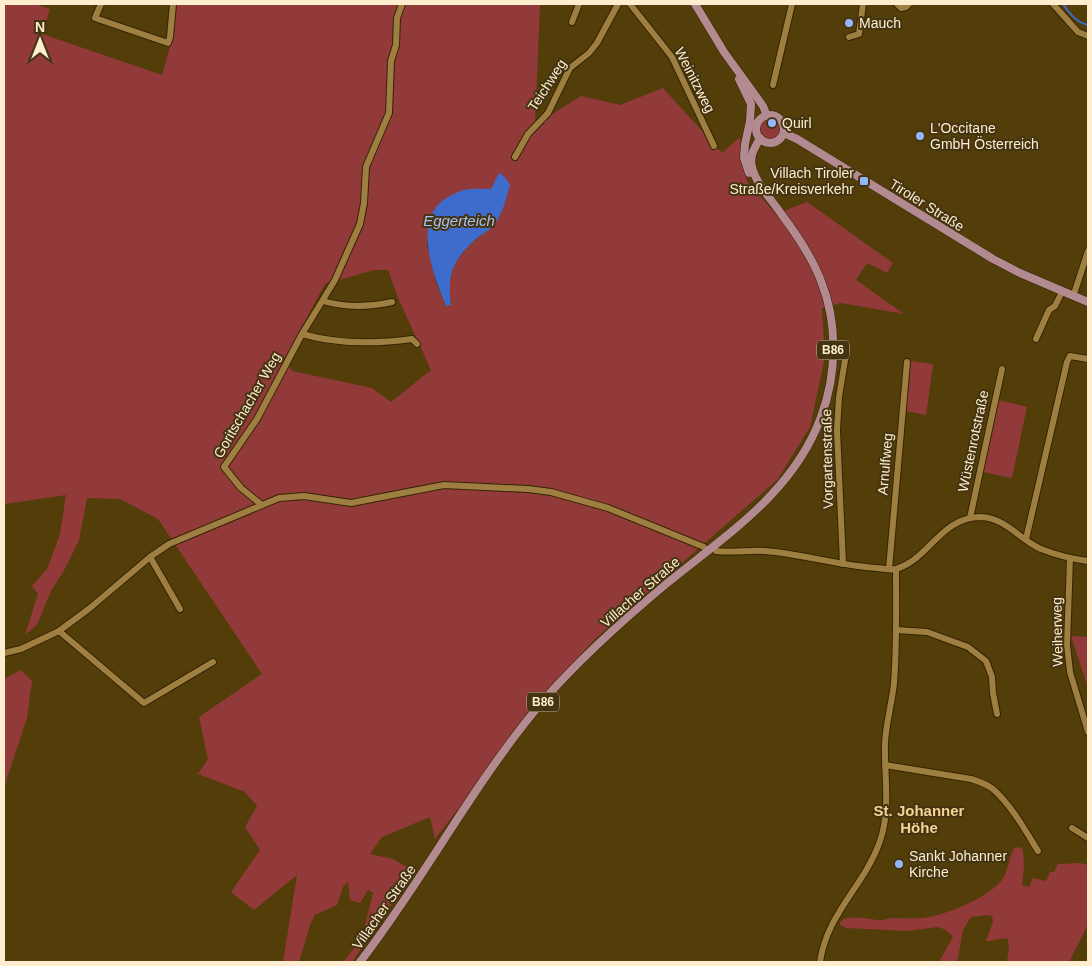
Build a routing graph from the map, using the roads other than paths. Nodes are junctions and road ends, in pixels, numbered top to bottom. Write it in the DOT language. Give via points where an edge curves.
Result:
graph roads {
  1 [pos="101,4"];
  2 [pos="173,4"];
  3 [pos="402,4"];
  4 [pos="578,4"];
  5 [pos="618,4"];
  6 [pos="630,4"];
  7 [pos="695,4"];
  8 [pos="792,4"];
  9 [pos="863,4"];
  10 [pos="897,4"];
  11 [pos="909,4"];
  12 [pos="1053,4"];
  13 [pos="572,22"];
  14 [pos="1088,36"];
  15 [pos="849,37"];
  16 [pos="737,70"];
  17 [pos="773,85"];
  18 [pos="767,116"];
  19 [pos="784,133"];
  20 [pos="760,138"];
  21 [pos="714,146"];
  22 [pos="515,157"];
  23 [pos="762,188"];
  24 [pos="1088,251"];
  25 [pos="1062,292"];
  26 [pos="1072,296"];
  27 [pos="323,301"];
  28 [pos="392,302"];
  29 [pos="1088,302"];
  30 [pos="302,334"];
  31 [pos="1036,339"];
  32 [pos="417,344"];
  33 [pos="846,354"];
  34 [pos="1088,359"];
  35 [pos="907,362"];
  36 [pos="1002,369"];
  37 [pos="262,504"];
  38 [pos="970,518"];
  39 [pos="1026,539"];
  40 [pos="704,547"];
  41 [pos="716,551"];
  42 [pos="150,557"];
  43 [pos="1070,558"];
  44 [pos="1088,561"];
  45 [pos="843,564"];
  46 [pos="892,569"];
  47 [pos="180,609"];
  48 [pos="896,630"];
  49 [pos="59,631"];
  50 [pos="4,653"];
  51 [pos="213,662"];
  52 [pos="997,714"];
  53 [pos="1088,732"];
  54 [pos="885,765"];
  55 [pos="1072,828"];
  56 [pos="1088,838"];
  57 [pos="1038,851"];
  58 [pos="360,962"];
  59 [pos="820,962"];
  1 -- 2 [label="street" via="95,18 168,43"];
  3 -- 27 [label="street, Goritschacher Weg" via="396,18 389,113 366,167 360,224"];
  4 -- 13 [label="street"];
  5 -- 22 [label="street, Teichweg" via="598,43 570,68 548,113 528,134"];
  6 -- 21 [label="street, Weinitzweg" via="672,57"];
  7 -- 16 [label="main road, B86"];
  8 -- 17 [label="street"];
  9 -- 15 [label="street" via="860,34"];
  10 -- 11 [label="street" via="901,8"];
  12 -- 14 [label="street" via="1078,32"];
  16 -- 18 [label="main road, B86"];
  16 -- 23 [label="main road, B86" via="751,104 744,158 752,180"];
  18 -- 19 [label="main road" via="780,118"];
  18 -- 20 [label="main road" via="757,126"];
  19 -- 20 [label="main road" via="779,140 772,142"];
  19 -- 25 [label="main road, Tiroler Straße" via="993,260"];
  20 -- 23 [label="main road, B86" via="751,159"];
  23 -- 58 [label="main road, Villacher Straße / B86" via="803,245 821,280 833,334 827,398 819,423 801,458 765,503 627,617 543,702 482,783"];
  24 -- 26 [label="street"];
  25 -- 26 [label="main road, Tiroler Straße"];
  25 -- 31 [label="street" via="1055,306 1049,310"];
  26 -- 29 [label="main road, Tiroler Straße"];
  27 -- 28 [label="street" via="337,306"];
  27 -- 30 [label="street, Goritschacher Weg"];
  30 -- 32 [label="street" via="319,339 380,343 412,339"];
  30 -- 37 [label="street, Goritschacher Weg" via="257,419 224,467 241,488"];
  33 -- 45 [label="street, Vorgartenstraße" via="838,430"];
  34 -- 39 [label="street" via="1070,356 1067,362"];
  35 -- 46 [label="street, Arnulfweg"];
  36 -- 38 [label="street, Wüstenrotstraße"];
  37 -- 40 [label="street" via="279,498 304,496 351,503 444,485 528,489 608,508"];
  37 -- 42 [label="street" via="169,544"];
  38 -- 39 [label="street" via="999,521"];
  38 -- 46 [label="street" via="957,522 914,560"];
  39 -- 43 [label="street" via="1040,549"];
  41 -- 45 [label="street" via="764,551"];
  42 -- 47 [label="street"];
  42 -- 49 [label="street"];
  43 -- 44 [label="street"];
  43 -- 53 [label="street, Weiherweg" via="1066,645 1070,672"];
  45 -- 46 [label="street"];
  46 -- 48 [label="street, Arnulfweg"];
  48 -- 52 [label="street" via="928,632 968,647 986,661 992,676"];
  48 -- 54 [label="street, Arnulfweg"];
  49 -- 50 [label="street" via="21,649"];
  49 -- 51 [label="street" via="144,703"];
  54 -- 57 [label="street" via="983,783 993,789 1015,815"];
  54 -- 59 [label="street, Arnulfweg" via="886,810 880,842 830,927"];
  55 -- 56 [label="street"];
}
